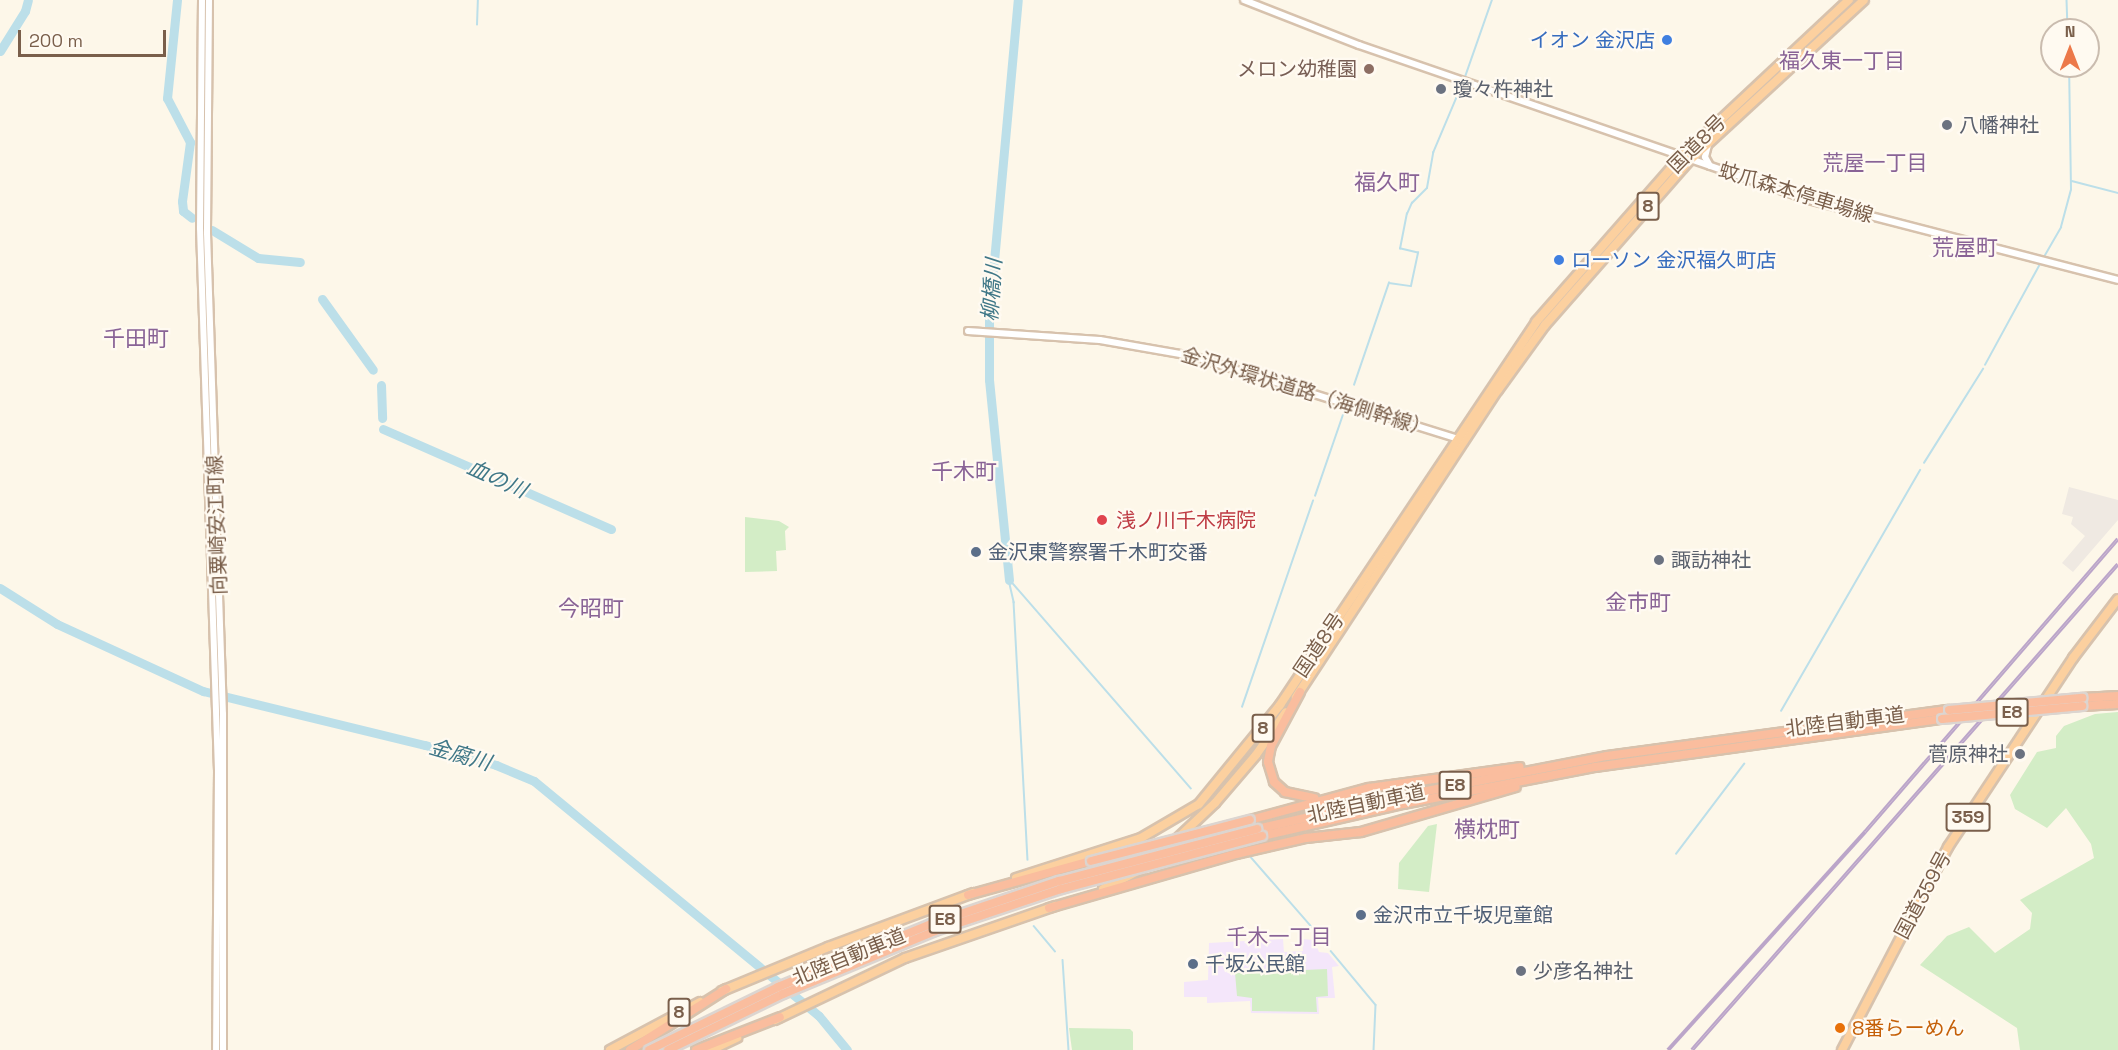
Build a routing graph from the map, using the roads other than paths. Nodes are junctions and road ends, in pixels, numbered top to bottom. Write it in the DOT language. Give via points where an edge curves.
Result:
graph roads {
  1 [pos="202,0"];
  2 [pos="209,0"];
  3 [pos="1244,0"];
  4 [pos="1849,0"];
  5 [pos="1864,0"];
  6 [pos="1710,142"];
  7 [pos="1686,158"];
  8 [pos="1712,168"];
  9 [pos="2118,280"];
  10 [pos="968,331"];
  11 [pos="1460,440"];
  12 [pos="2118,598"];
  13 [pos="219,680"];
  14 [pos="1300,692"];
  15 [pos="2118,696"];
  16 [pos="2082,702"];
  17 [pos="2118,704"];
  18 [pos="220,714"];
  19 [pos="1654,748"];
  20 [pos="1595,767"];
  21 [pos="1332,796"];
  22 [pos="1259,832"];
  23 [pos="968,895"];
  24 [pos="1049,909"];
  25 [pos="726,990"];
  26 [pos="781,1016"];
  27 [pos="216,1050"];
  28 [pos="223,1050"];
  29 [pos="610,1050"];
  30 [pos="630,1050"];
  31 [pos="649,1050"];
  32 [pos="668,1050"];
  33 [pos="696,1050"];
  34 [pos="711,1050"];
  35 [pos="1842,1050"];
  1 -- 13 [label="main road, 向粟崎安江町線" via="200,228"];
  2 -- 13 [label="main road, 向粟崎安江町線" via="207,261"];
  3 -- 7 [label="main road, 蚊爪森本停車場線" via="1359,45"];
  4 -- 7 [label="highway, 国道8号 / 8"];
  5 -- 6 [label="highway, 国道8号 / 8"];
  6 -- 7 [label="highway, 国道8号 / 8"];
  6 -- 8 [label="main road" via="1705,157"];
  7 -- 8 [label="main road, 蚊爪森本停車場線"];
  7 -- 11 [label="highway, 国道8号 / 8" via="1536,322"];
  8 -- 9 [label="main road, 蚊爪森本停車場線" via="1815,202"];
  10 -- 11 [label="main road, 金沢外環状道路（海側幹線）" via="1100,340 1192,356"];
  11 -- 14 [label="highway, 国道8号 / 8"];
  11 -- 23 [label="highway, 国道8号 / 8" via="1280,705 1199,804 1141,838"];
  12 -- 35 [label="highway, 国道359号 / 359" via="2073,658 1948,847"];
  13 -- 18 [label="main road, 向粟崎安江町線"];
  14 -- 21 [label="highway" via="1269,752 1270,774 1280,787 1295,796"];
  14 -- 24 [label="highway, 国道8号 / 8" via="1256,755 1166,850 1122,881"];
  15 -- 16 [label="highway, 北陸自動車道 / E8"];
  16 -- 17 [label="highway, 北陸自動車道 / E8"];
  16 -- 19 [label="highway, 北陸自動車道 / E8, bridge" via="1949,710"];
  16 -- 20 [label="highway, 北陸自動車道 / E8, bridge"];
  18 -- 27 [label="main road, 向粟崎安江町線"];
  18 -- 28 [label="main road, 向粟崎安江町線"];
  19 -- 21 [label="highway"];
  19 -- 22 [label="highway, 北陸自動車道 / E8" via="1455,785"];
  20 -- 22 [label="highway, 北陸自動車道 / E8"];
  20 -- 24 [label="highway" via="1417,813 1370,830 1268,846"];
  21 -- 23 [label="highway, bridge"];
  22 -- 31 [label="highway, 北陸自動車道 / E8, bridge" via="1059,881 931,924 778,987"];
  22 -- 32 [label="highway, 北陸自動車道 / E8, bridge" via="1072,886 934,932 826,975"];
  23 -- 25 [label="highway, 国道8号 / 8"];
  24 -- 26 [label="highway, 国道8号 / 8" via="905,958"];
  25 -- 29 [label="highway, 国道8号 / 8"];
  25 -- 30 [label="highway"];
  26 -- 33 [label="highway"];
  26 -- 34 [label="highway, 国道8号 / 8"];
}
